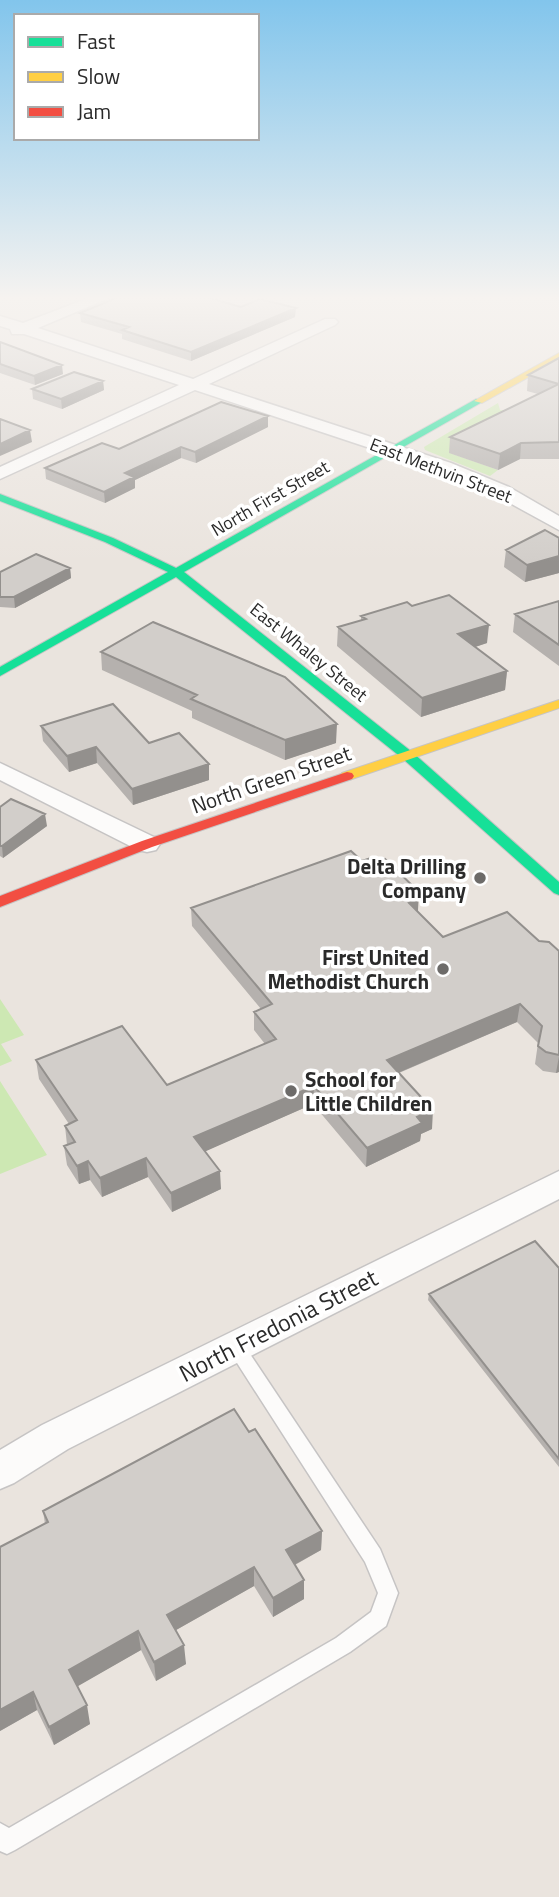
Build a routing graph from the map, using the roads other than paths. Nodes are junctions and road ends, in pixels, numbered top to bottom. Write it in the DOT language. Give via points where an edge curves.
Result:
graph roads {
  1 [pos="193,385"];
  2 [pos="201,385"];
  3 [pos="509,385"];
  4 [pos="395,450"];
  5 [pos="0,474"];
  6 [pos="0,497"];
  7 [pos="559,524"];
  8 [pos="178,573"];
  9 [pos="0,672"];
  10 [pos="559,704"];
  11 [pos="407,755"];
  12 [pos="0,769"];
  13 [pos="147,844"];
  14 [pos="559,890"];
  15 [pos="0,902"];
  16 [pos="559,1184"];
  17 [pos="236,1347"];
  18 [pos="0,1471"];
  19 [pos="3,1841"];
  1 -- 5 [label="street"];
  2 -- 4 [label="street, East Methvin Street"];
  3 -- 4 [label="street, North First Street"];
  4 -- 7 [label="street, East Methvin Street" via="493,487"];
  4 -- 8 [label="street, North First Street"];
  6 -- 8 [label="street, East Whaley Street"];
  8 -- 9 [label="street, North First Street"];
  8 -- 11 [label="street, East Whaley Street"];
  10 -- 11 [label="street, North Green Street"];
  11 -- 13 [label="street, North Green Street"];
  11 -- 14 [label="street, East Whaley Street"];
  12 -- 13 [label="street"];
  13 -- 15 [label="street, North Green Street"];
  16 -- 17 [label="street, North Fredonia Street"];
  17 -- 18 [label="street, North Fredonia Street" via="55,1437"];
  17 -- 19 [label="lane" via="373,1556 388,1593 379,1619 343,1645"];
}
